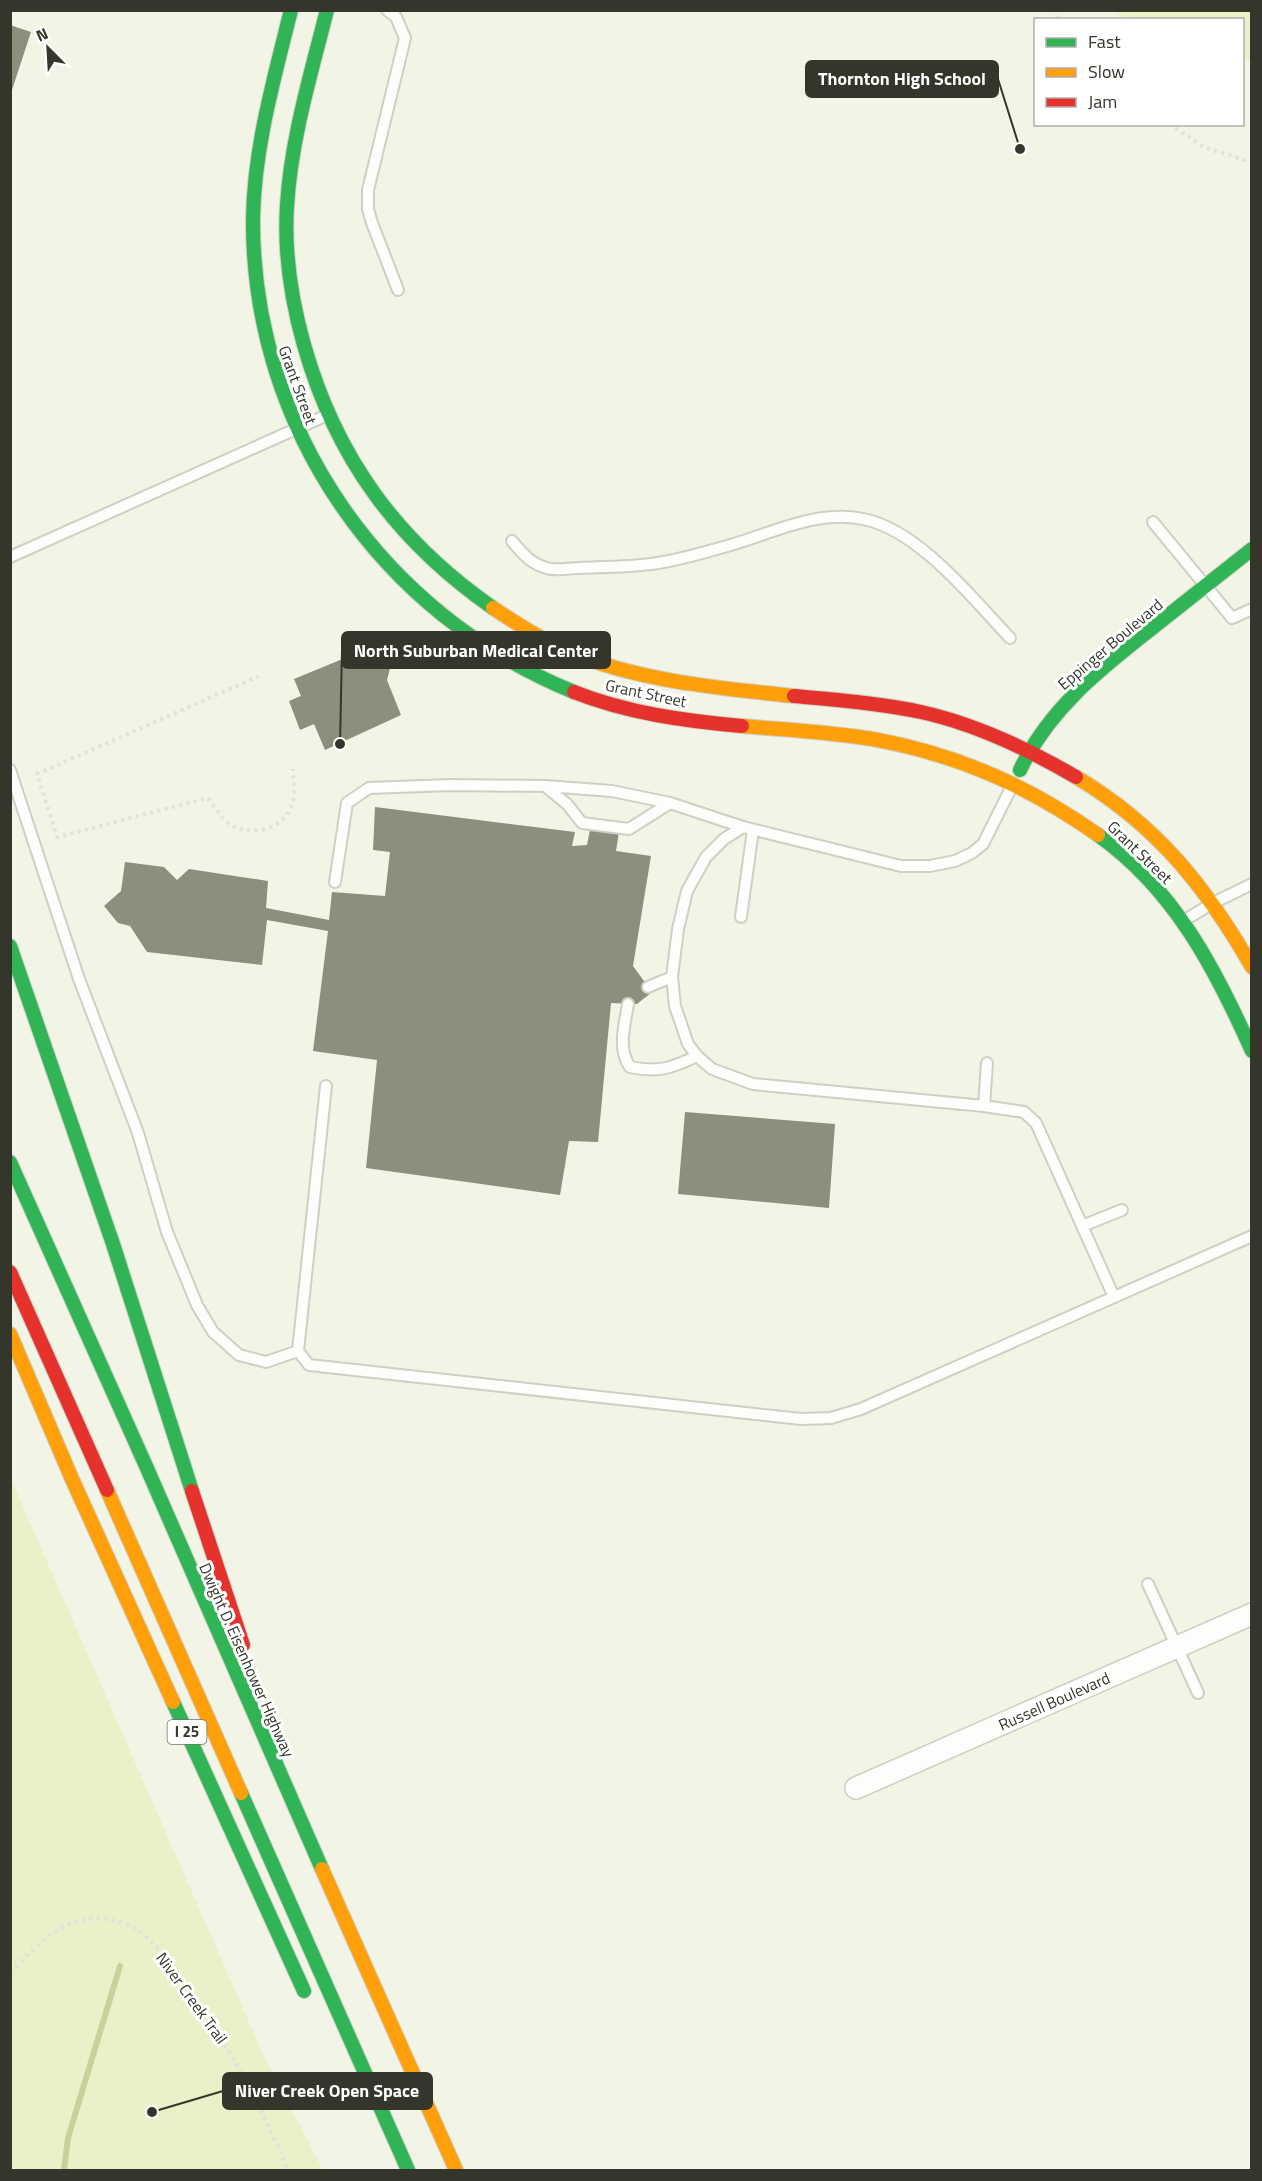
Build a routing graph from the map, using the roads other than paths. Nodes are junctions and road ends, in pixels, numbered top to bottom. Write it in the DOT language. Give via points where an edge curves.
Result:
graph roads {
  1 [pos="291,10"];
  2 [pos="327,10"];
  3 [pos="387,10"];
  4 [pos="398,290"];
  5 [pos="328,415"];
  6 [pos="296,429"];
  7 [pos="1153,522"];
  8 [pos="512,541"];
  9 [pos="1251,549"];
  10 [pos="10,557"];
  11 [pos="1205,586"];
  12 [pos="1251,609"];
  13 [pos="1010,638"];
  14 [pos="1029,752"];
  15 [pos="10,770"];
  16 [pos="1013,783"];
  17 [pos="545,786"];
  18 [pos="670,803"];
  19 [pos="748,829"];
  20 [pos="335,882"];
  21 [pos="1251,884"];
  22 [pos="1212,903"];
  23 [pos="741,917"];
  24 [pos="1183,921"];
  25 [pos="10,946"];
  26 [pos="1251,968"];
  27 [pos="672,977"];
  28 [pos="648,987"];
  29 [pos="628,1004"];
  30 [pos="1251,1051"];
  31 [pos="697,1056"];
  32 [pos="987,1063"];
  33 [pos="326,1086"];
  34 [pos="984,1106"];
  35 [pos="10,1162"];
  36 [pos="1122,1210"];
  37 [pos="1082,1226"];
  38 [pos="1251,1236"];
  39 [pos="10,1272"];
  40 [pos="1114,1297"];
  41 [pos="10,1334"];
  42 [pos="298,1351"];
  43 [pos="91,1377"];
  44 [pos="43,1443"];
  45 [pos="146,1466"];
  46 [pos="72,1479"];
  47 [pos="1148,1584"];
  48 [pos="1251,1614"];
  49 [pos="1177,1647"];
  50 [pos="249,1662"];
  51 [pos="1198,1693"];
  52 [pos="260,1694"];
  53 [pos="856,1788"];
  54 [pos="318,1859"];
  55 [pos="311,2007"];
  56 [pos="408,2170"];
  57 [pos="456,2170"];
  1 -- 6 [label="main road, Grant Street" via="261,137 253,219 257,293 266,345"];
  2 -- 5 [label="main road, Grant Street" via="300,123 286,229 292,301"];
  3 -- 4 [label="lane" via="396,17 405,38 368,190 368,210"];
  5 -- 6 [label="lane"];
  5 -- 14 [label="main road, Grant Street" via="375,495 425,554 483,602 578,656 676,680 920,712 959,722"];
  6 -- 10 [label="lane"];
  6 -- 16 [label="main road, Grant Street" via="344,513 420,598 469,637 554,684 646,713 878,741 945,756"];
  7 -- 11 [label="lane"];
  8 -- 13 [label="lane" via="526,558 548,569 612,567 663,561 727,546 827,516 863,519 906,537 951,576"];
  9 -- 11 [label="main road, Eppinger Boulevard"];
  11 -- 12 [label="lane" via="1232,618"];
  11 -- 14 [label="main road, Eppinger Boulevard" via="1072,695"];
  14 -- 16 [label="main road, Eppinger Boulevard"];
  14 -- 22 [label="main road, Grant Street" via="1084,782 1132,816"];
  15 -- 42 [label="lane" via="79,979 138,1133 168,1232 197,1305 213,1332 239,1355 266,1362"];
  16 -- 19 [label="lane" via="983,844 956,861 930,866 901,866"];
  16 -- 24 [label="main road, Grant Street" via="1107,840 1151,882"];
  17 -- 18 [label="lane" via="612,791"];
  17 -- 18 [label="lane" via="582,823 629,829"];
  17 -- 20 [label="lane" via="369,788 347,803"];
  18 -- 19 [label="lane"];
  19 -- 23 [label="lane"];
  19 -- 27 [label="lane" via="723,839 706,857 687,891"];
  21 -- 22 [label="lane"];
  22 -- 24 [label="lane"];
  22 -- 26 [label="main road, Grant Street"];
  24 -- 30 [label="main road, Grant Street" via="1219,980"];
  25 -- 50 [label="main road" via="114,1244"];
  27 -- 28 [label="lane"];
  27 -- 31 [label="lane" via="676,1014"];
  29 -- 31 [label="lane" via="623,1044 630,1067 648,1071 673,1068"];
  31 -- 34 [label="lane" via="712,1069 753,1084"];
  32 -- 34 [label="lane"];
  33 -- 42 [label="lane"];
  34 -- 37 [label="lane" via="1024,1112 1036,1123"];
  35 -- 45 [label="main road, Dwight D. Eisenhower Highway"];
  36 -- 37 [label="lane"];
  37 -- 40 [label="lane"];
  38 -- 40 [label="lane"];
  39 -- 56 [label="main road"];
  40 -- 42 [label="lane" via="861,1409 831,1418 801,1419 309,1365"];
  41 -- 46 [label="main road, I 25"];
  43 -- 45 [label="main road"];
  44 -- 46 [label="main road"];
  45 -- 54 [label="main road, Dwight D. Eisenhower Highway"];
  46 -- 55 [label="main road, I 25"];
  47 -- 49 [label="lane"];
  48 -- 49 [label="street, Russell Boulevard"];
  49 -- 51 [label="lane"];
  49 -- 53 [label="street, Russell Boulevard"];
  52 -- 54 [label="main road"];
  54 -- 57 [label="main road, Dwight D. Eisenhower Highway"];
}
